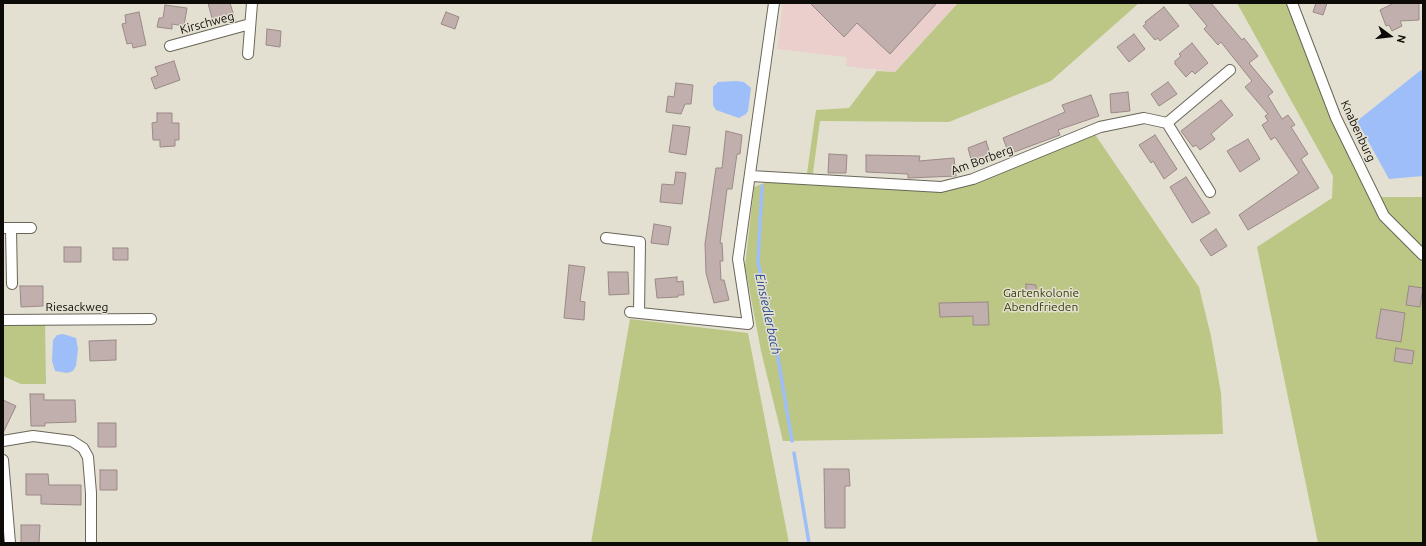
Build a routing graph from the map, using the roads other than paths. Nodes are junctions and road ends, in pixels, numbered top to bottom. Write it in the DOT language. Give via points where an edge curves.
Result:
graph roads {
  1 [pos="252,3"];
  2 [pos="774,3"];
  3 [pos="1292,3"];
  4 [pos="250,24"];
  5 [pos="170,46"];
  6 [pos="248,54"];
  7 [pos="1230,70"];
  8 [pos="1167,123"];
  9 [pos="751,176"];
  10 [pos="1210,192"];
  11 [pos="7,228"];
  12 [pos="31,228"];
  13 [pos="606,238"];
  14 [pos="1423,255"];
  15 [pos="12,284"];
  16 [pos="151,319"];
  17 [pos="3,320"];
  18 [pos="3,441"];
  19 [pos="3,460"];
  20 [pos="10,543"];
  21 [pos="91,543"];
  1 -- 4 [label="street"];
  2 -- 9 [label="street"];
  3 -- 14 [label="street, Knabenburg" via="1336,118 1384,216"];
  4 -- 5 [label="street, Kirschweg"];
  4 -- 6 [label="street"];
  7 -- 8 [label="street"];
  8 -- 9 [label="street, Am Borberg" via="1144,118 1100,127 973,179 941,188"];
  8 -- 10 [label="street"];
  9 -- 13 [label="street" via="738,259 748,324 634,312 640,242"];
  11 -- 12 [label="street"];
  11 -- 15 [label="street"];
  16 -- 17 [label="street, Riesackweg"];
  18 -- 21 [label="street" via="33,436 72,441 83,448 88,457"];
  19 -- 20 [label="street"];
}
